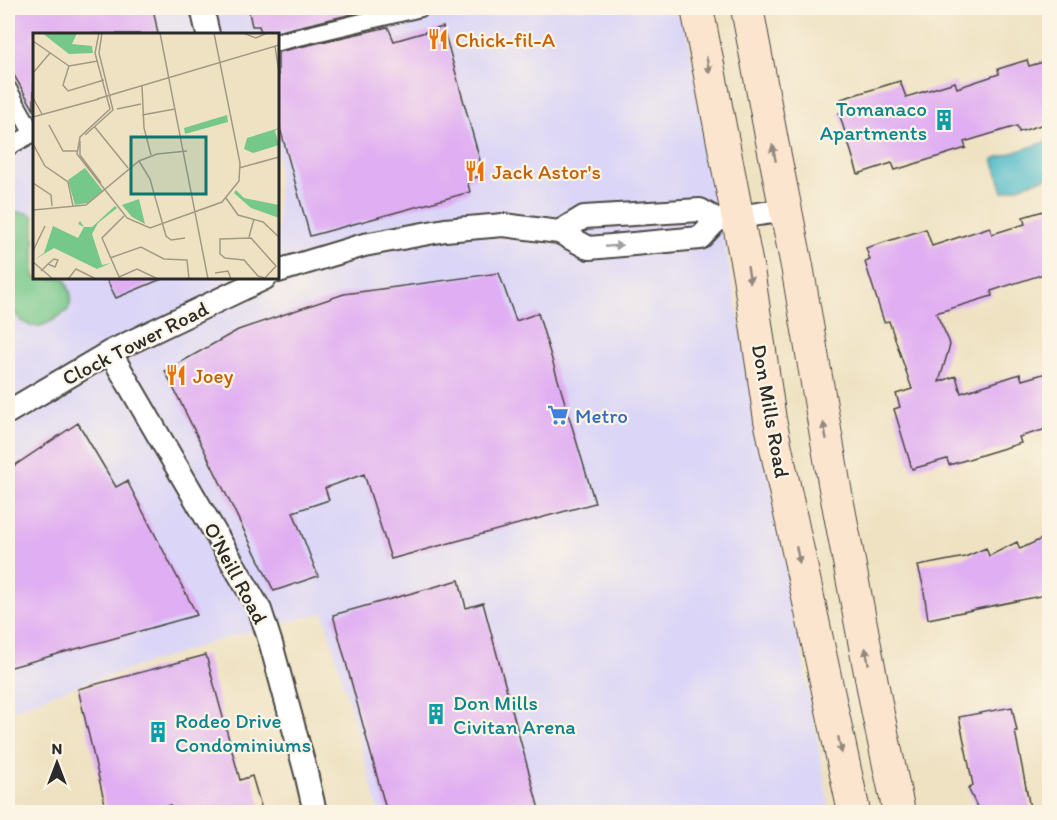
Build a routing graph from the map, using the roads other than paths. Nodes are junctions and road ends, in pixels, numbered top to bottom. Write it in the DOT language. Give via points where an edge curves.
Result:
graph roads {
  1 [pos="202,8"];
  2 [pos="421,8"];
  3 [pos="697,8"];
  4 [pos="747,8"];
  5 [pos="208,33"];
  6 [pos="279,42"];
  7 [pos="8,89"];
  8 [pos="33,132"];
  9 [pos="33,134"];
  10 [pos="8,147"];
  11 [pos="786,210"];
  12 [pos="727,219"];
  13 [pos="559,232"];
  14 [pos="279,267"];
  15 [pos="253,279"];
  16 [pos="110,352"];
  17 [pos="8,412"];
  18 [pos="315,813"];
  19 [pos="854,813"];
  20 [pos="899,813"];
  1 -- 5 [label="street"];
  2 -- 6 [label="street"];
  3 -- 12 [label="main road, Don Mills Road, one-way"];
  11 -- 4 [label="main road, one-way"];
  7 -- 8 [label="street"];
  9 -- 10 [label="street"];
  11 -- 12 [label="street"];
  20 -- 11 [label="main road, one-way" via="875,702"];
  12 -- 13 [label="street" via="700,210 584,217"];
  13 -- 12 [label="street, Clock Tower Road, one-way" via="589,248 700,238"];
  12 -- 19 [label="main road, Don Mills Road, one-way" via="749,276 770,420"];
  13 -- 14 [label="street, Clock Tower Road" via="503,225 445,230 364,244"];
  15 -- 16 [label="street, Clock Tower Road"];
  16 -- 17 [label="street, Clock Tower Road"];
  16 -- 18 [label="street, O'Neill Road" via="260,610"];
}
